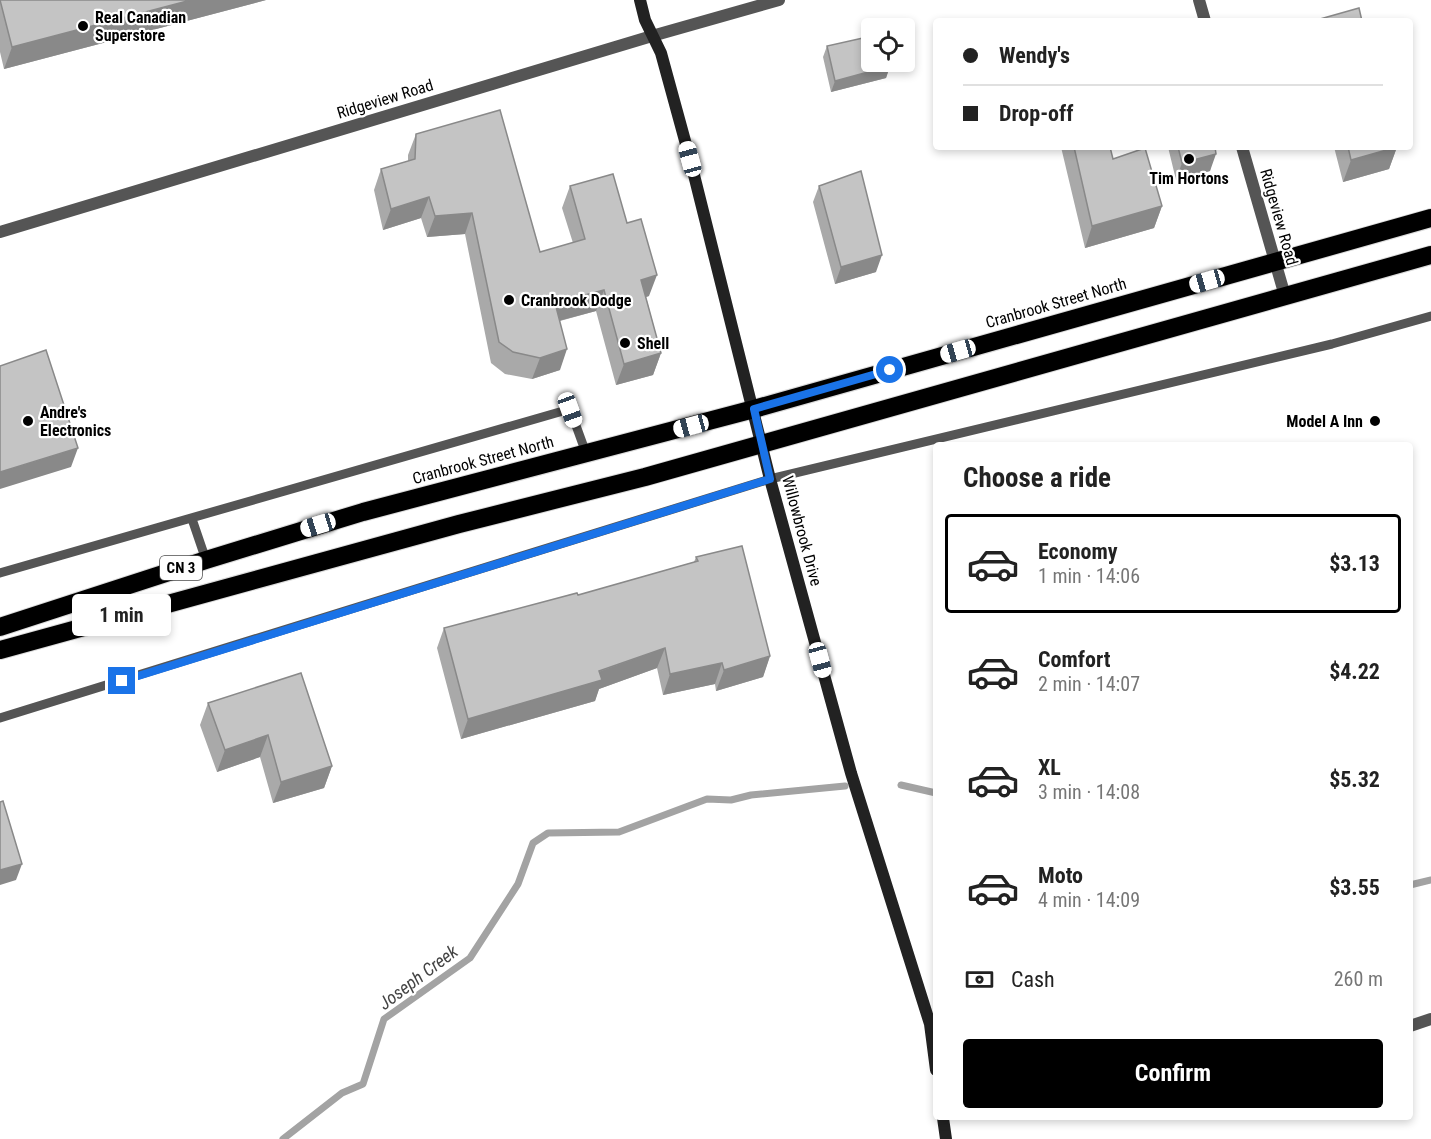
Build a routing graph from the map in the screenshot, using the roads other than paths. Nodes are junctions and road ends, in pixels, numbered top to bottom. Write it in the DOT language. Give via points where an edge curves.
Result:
graph roads {
  1 [pos="640,0"];
  2 [pos="780,0"];
  3 [pos="1199,0"];
  4 [pos="1204,18"];
  5 [pos="652,36"];
  6 [pos="1243,150"];
  7 [pos="1431,218"];
  8 [pos="0,232"];
  9 [pos="1431,255"];
  10 [pos="1275,262"];
  11 [pos="1285,296"];
  12 [pos="1431,316"];
  13 [pos="754,409"];
  14 [pos="762,443"];
  15 [pos="586,453"];
  16 [pos="770,479"];
  17 [pos="192,519"];
  18 [pos="206,560"];
  19 [pos="0,573"];
  20 [pos="0,627"];
  21 [pos="0,650"];
  22 [pos="0,718"];
  23 [pos="1431,1019"];
  24 [pos="1413,1025"];
  25 [pos="933,1047"];
  26 [pos="943,1120"];
  27 [pos="945,1139"];
  1 -- 5 [label="street, Willowbrook Drive"];
  2 -- 5 [label="street, Ridgeview Road"];
  3 -- 4 [label="street"];
  5 -- 8 [label="street, Ridgeview Road"];
  5 -- 13 [label="street, Willowbrook Drive" via="661,53 687,148"];
  6 -- 10 [label="street, Ridgeview Road"];
  7 -- 10 [label="highway, Cranbrook Street North / CN 3"];
  9 -- 11 [label="highway, CN 3"];
  10 -- 11 [label="street, Ridgeview Road"];
  10 -- 13 [label="highway, Cranbrook Street North / CN 3"];
  11 -- 14 [label="highway, CN 3"];
  12 -- 16 [label="lane" via="1320,347"];
  13 -- 14 [label="street, Willowbrook Drive"];
  13 -- 15 [label="highway, Cranbrook Street North / CN 3"];
  14 -- 16 [label="street, Willowbrook Drive"];
  14 -- 21 [label="highway, CN 3"];
  15 -- 17 [label="lane" via="570,410"];
  15 -- 18 [label="highway, Cranbrook Street North / CN 3" via="363,512"];
  16 -- 22 [label="lane"];
  16 -- 25 [label="street, Willowbrook Drive" via="851,772 930,1024"];
  17 -- 18 [label="lane"];
  17 -- 19 [label="lane"];
  18 -- 20 [label="highway, Cranbrook Street North / CN 3"];
  23 -- 24 [label="street"];
  26 -- 27 [label="street"];
}
